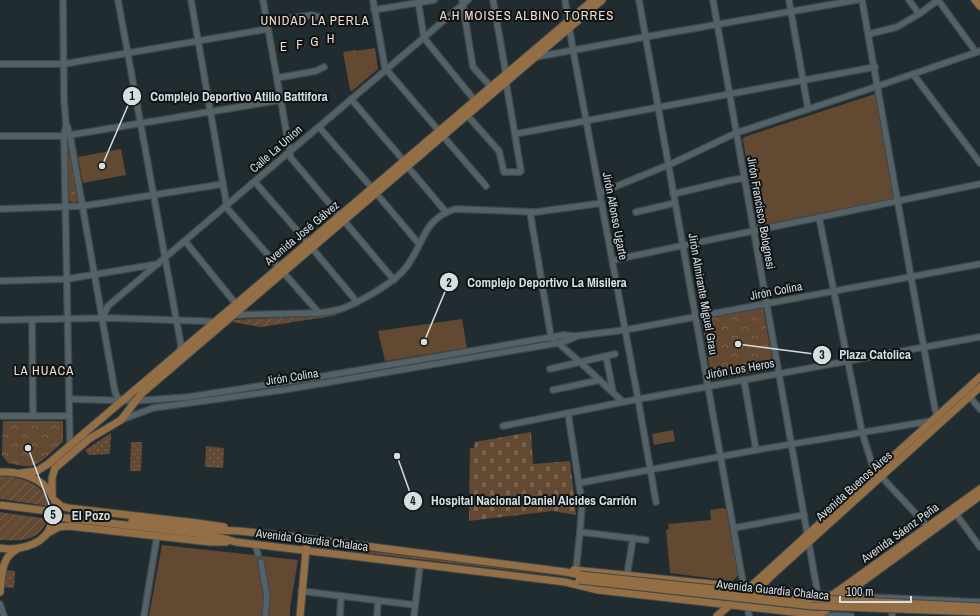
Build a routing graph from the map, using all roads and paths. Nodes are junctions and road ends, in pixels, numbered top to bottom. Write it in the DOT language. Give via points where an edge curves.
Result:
graph roads {
  1 [pos="63,0"];
  2 [pos="118,0"];
  3 [pos="191,0"];
  4 [pos="263,0"];
  5 [pos="373,0"];
  6 [pos="434,0"];
  7 [pos="468,0"];
  8 [pos="493,0"];
  9 [pos="565,0"];
  10 [pos="593,0"];
  11 [pos="602,0"];
  12 [pos="639,0"];
  13 [pos="712,0"];
  14 [pos="789,0"];
  15 [pos="857,0"];
  16 [pos="862,0"];
  17 [pos="909,0"];
  18 [pos="938,0"];
  19 [pos="975,0"];
  20 [pos="418,1"];
  21 [pos="462,2"];
  22 [pos="980,6"];
  23 [pos="374,10"];
  24 [pos="791,11"];
  25 [pos="919,14"];
  26 [pos="319,17"];
  27 [pos="267,22"];
  28 [pos="568,24"];
  29 [pos="717,24"];
  30 [pos="268,29"];
  31 [pos="869,34"];
  32 [pos="646,37"];
  33 [pos="424,38"];
  34 [pos="198,41"];
  35 [pos="573,50"];
  36 [pos="978,52"];
  37 [pos="127,54"];
  38 [pos="534,58"];
  39 [pos="0,64"];
  40 [pos="64,64"];
  41 [pos="324,67"];
  42 [pos="875,67"];
  43 [pos="386,69"];
  44 [pos="913,74"];
  45 [pos="277,78"];
  46 [pos="506,78"];
  47 [pos="803,80"];
  48 [pos="491,86"];
  49 [pos="878,86"];
  50 [pos="729,94"];
  51 [pos="351,99"];
  52 [pos="281,100"];
  53 [pos="477,103"];
  54 [pos="658,107"];
  55 [pos="808,109"];
  56 [pos="211,112"];
  57 [pos="466,115"];
  58 [pos="587,121"];
  59 [pos="140,123"];
  60 [pos="319,127"];
  61 [pos="441,133"];
  62 [pos="736,133"];
  63 [pos="515,134"];
  64 [pos="67,135"];
  65 [pos="0,136"];
  66 [pos="290,152"];
  67 [pos="980,163"];
  68 [pos="406,164"];
  69 [pos="668,164"];
  70 [pos="744,178"];
  71 [pos="255,182"];
  72 [pos="223,184"];
  73 [pos="980,184"];
  74 [pos="486,186"];
  75 [pos="374,191"];
  76 [pos="600,193"];
  77 [pos="673,194"];
  78 [pos="153,195"];
  79 [pos="897,201"];
  80 [pos="602,203"];
  81 [pos="675,203"];
  82 [pos="66,206"];
  83 [pos="83,206"];
  84 [pos="226,207"];
  85 [pos="0,209"];
  86 [pos="446,212"];
  87 [pos="530,212"];
  88 [pos="636,212"];
  89 [pos="819,217"];
  90 [pos="342,218"];
  91 [pos="753,231"];
  92 [pos="185,241"];
  93 [pos="419,244"];
  94 [pos="310,245"];
  95 [pos="683,245"];
  96 [pos="164,259"];
  97 [pos="613,260"];
  98 [pos="160,263"];
  99 [pos="980,264"];
  100 [pos="281,270"];
  101 [pos="95,274"];
  102 [pos="911,277"];
  103 [pos="67,280"];
  104 [pos="394,280"];
  105 [pos="0,281"];
  106 [pos="834,292"];
  107 [pos="357,302"];
  108 [pos="236,304"];
  109 [pos="767,304"];
  110 [pos="319,313"];
  111 [pos="233,315"];
  112 [pos="696,317"];
  113 [pos="67,318"];
  114 [pos="102,318"];
  115 [pos="0,320"];
  116 [pos="32,320"];
  117 [pos="176,320"];
  118 [pos="215,322"];
  119 [pos="223,323"];
  120 [pos="625,330"];
  121 [pos="576,336"];
  122 [pos="551,337"];
  123 [pos="980,337"];
  124 [pos="519,342"];
  125 [pos="558,343"];
  126 [pos="924,346"];
  127 [pos="488,348"];
  128 [pos="520,349"];
  129 [pos="464,352"];
  130 [pos="182,354"];
  131 [pos="490,354"];
  132 [pos="615,354"];
  133 [pos="606,356"];
  134 [pos="465,359"];
  135 [pos="848,361"];
  136 [pos="580,362"];
  137 [pos="380,366"];
  138 [pos="550,369"];
  139 [pos="351,371"];
  140 [pos="381,373"];
  141 [pos="779,373"];
  142 [pos="980,377"];
  143 [pos="353,378"];
  144 [pos="600,380"];
  145 [pos="744,380"];
  146 [pos="709,386"];
  147 [pos="980,387"];
  148 [pos="553,390"];
  149 [pos="613,392"];
  150 [pos="968,393"];
  151 [pos="69,399"];
  152 [pos="638,399"];
  153 [pos="123,401"];
  154 [pos="134,401"];
  155 [pos="623,402"];
  156 [pos="980,409"];
  157 [pos="568,413"];
  158 [pos="106,415"];
  159 [pos="0,416"];
  160 [pos="32,416"];
  161 [pos="69,416"];
  162 [pos="119,421"];
  163 [pos="937,421"];
  164 [pos="504,426"];
  165 [pos="862,432"];
  166 [pos="792,444"];
  167 [pos="70,446"];
  168 [pos="756,450"];
  169 [pos="721,456"];
  170 [pos="0,466"];
  171 [pos="650,470"];
  172 [pos="0,472"];
  173 [pos="8,472"];
  174 [pos="22,473"];
  175 [pos="879,474"];
  176 [pos="578,483"];
  177 [pos="980,489"];
  178 [pos="980,496"];
  179 [pos="53,498"];
  180 [pos="656,502"];
  181 [pos="0,505"];
  182 [pos="0,510"];
  183 [pos="956,514"];
  184 [pos="57,515"];
  185 [pos="804,515"];
  186 [pos="734,528"];
  187 [pos="930,529"];
  188 [pos="239,531"];
  189 [pos="211,532"];
  190 [pos="580,532"];
  191 [pos="48,533"];
  192 [pos="157,536"];
  193 [pos="633,538"];
  194 [pos="809,538"];
  195 [pos="307,539"];
  196 [pos="646,540"];
  197 [pos="236,542"];
  198 [pos="255,545"];
  199 [pos="980,547"];
  200 [pos="0,548"];
  201 [pos="16,550"];
  202 [pos="305,551"];
  203 [pos="258,554"];
  204 [pos="260,562"];
  205 [pos="420,565"];
  206 [pos="578,575"];
  207 [pos="627,575"];
  208 [pos="565,582"];
  209 [pos="859,584"];
  210 [pos="746,588"];
  211 [pos="760,589"];
  212 [pos="0,592"];
  213 [pos="301,592"];
  214 [pos="818,595"];
  215 [pos="341,596"];
  216 [pos="832,596"];
  217 [pos="844,596"];
  218 [pos="862,597"];
  219 [pos="894,598"];
  220 [pos="378,601"];
  221 [pos="980,602"];
  222 [pos="0,604"];
  223 [pos="731,604"];
  224 [pos="415,605"];
  225 [pos="747,607"];
  226 [pos="980,607"];
  227 [pos="980,612"];
  228 [pos="806,615"];
  229 [pos="819,615"];
  230 [pos="4,616"];
  231 [pos="144,616"];
  232 [pos="265,616"];
  233 [pos="300,616"];
  234 [pos="340,616"];
  235 [pos="377,616"];
  236 [pos="414,616"];
  237 [pos="717,616"];
  238 [pos="749,616"];
  239 [pos="851,616"];
  240 [pos="892,616"];
  1 -- 40 [label="street"];
  2 -- 37 [label="street"];
  3 -- 34 [label="street"];
  4 -- 27 [label="street"];
  5 -- 23 [label="street"];
  6 -- 20 [label="street"];
  7 -- 21 [label="street, Calle La Union"];
  8 -- 46 [label="street"];
  9 -- 28 [label="street, Jirón Alfonso Ugarte"];
  10 -- 28 [label="main road, Avenida José Gálvez"];
  11 -- 28 [label="main road, Avenida José Gálvez"];
  12 -- 32 [label="street, Jirón Almirante Miguel Grau"];
  13 -- 29 [label="street, Jirón Francisco Bolognesi"];
  14 -- 24 [label="street"];
  15 -- 24 [label="street"];
  16 -- 31 [label="street"];
  17 -- 25 [label="street"];
  18 -- 25 [label="street"];
  18 -- 36 [label="street"];
  19 -- 22 [label="main road"];
  20 -- 23 [label="street"];
  20 -- 33 [label="street"];
  21 -- 33 [label="street, Calle La Union"];
  21 -- 48 [label="street" via="473,67"];
  23 -- 43 [label="street"];
  24 -- 29 [label="street"];
  24 -- 47 [label="street"];
  25 -- 31 [label="street" via="892,29"];
  26 -- 27 [label="street" via="311,14"];
  27 -- 30 [label="street"];
  28 -- 35 [label="street, Jirón Alfonso Ugarte"];
  28 -- 38 [label="main road, Avenida José Gálvez"];
  28 -- 46 [label="main road, Avenida José Gálvez"];
  29 -- 32 [label="street"];
  29 -- 50 [label="street, Jirón Francisco Bolognesi"];
  30 -- 34 [label="street"];
  30 -- 45 [label="street"];
  31 -- 42 [label="street"];
  32 -- 35 [label="street"];
  32 -- 54 [label="street, Jirón Almirante Miguel Grau"];
  33 -- 43 [label="street, Calle La Union"];
  33 -- 53 [label="street"];
  34 -- 37 [label="street"];
  34 -- 56 [label="street"];
  35 -- 38 [label="street"];
  35 -- 58 [label="street, Jirón Alfonso Ugarte"];
  36 -- 44 [label="street"];
  37 -- 40 [label="street"];
  37 -- 59 [label="street"];
  38 -- 46 [label="main road, Avenida José Gálvez"];
  39 -- 40 [label="street"];
  40 -- 64 [label="street"];
  41 -- 45 [label="street" via="316,71"];
  42 -- 47 [label="street"];
  42 -- 49 [label="street"];
  43 -- 51 [label="street, Calle La Union"];
  43 -- 61 [label="street"];
  44 -- 49 [label="street"];
  44 -- 67 [label="street"];
  45 -- 52 [label="street"];
  46 -- 48 [label="main road, Avenida José Gálvez"];
  46 -- 53 [label="main road, Avenida José Gálvez"];
  46 -- 63 [label="street"];
  47 -- 50 [label="street"];
  47 -- 55 [label="street"];
  48 -- 53 [label="main road, Avenida José Gálvez"];
  49 -- 55 [label="street"];
  49 -- 79 [label="street"];
  50 -- 54 [label="street"];
  50 -- 62 [label="street, Jirón Francisco Bolognesi"];
  51 -- 60 [label="street, Calle La Union"];
  51 -- 68 [label="street"];
  52 -- 56 [label="street"];
  52 -- 66 [label="street"];
  53 -- 57 [label="main road, Avenida José Gálvez"];
  53 -- 61 [label="main road, Avenida José Gálvez"];
  54 -- 58 [label="street"];
  54 -- 69 [label="street, Jirón Almirante Miguel Grau"];
  55 -- 62 [label="street"];
  56 -- 59 [label="street"];
  56 -- 72 [label="street"];
  57 -- 61 [label="main road, Avenida José Gálvez"];
  57 -- 63 [label="street" via="499,151 504,172 521,171"];
  58 -- 63 [label="street"];
  58 -- 76 [label="street, Jirón Alfonso Ugarte"];
  59 -- 64 [label="street"];
  59 -- 78 [label="street"];
  60 -- 66 [label="street, Calle La Union"];
  60 -- 75 [label="street"];
  61 -- 68 [label="main road, Avenida José Gálvez"];
  61 -- 74 [label="street"];
  62 -- 69 [label="street"];
  62 -- 70 [label="street, Jirón Francisco Bolognesi"];
  64 -- 65 [label="street"];
  64 -- 82 [label="street"];
  64 -- 83 [label="street"];
  66 -- 71 [label="street, Calle La Union"];
  66 -- 90 [label="street" via="291,158"];
  68 -- 75 [label="main road, Avenida José Gálvez"];
  68 -- 86 [label="street"];
  69 -- 76 [label="street"];
  69 -- 77 [label="street, Jirón Almirante Miguel Grau"];
  70 -- 77 [label="street"];
  70 -- 91 [label="street, Jirón Francisco Bolognesi"];
  71 -- 84 [label="street, Calle La Union"];
  71 -- 94 [label="street"];
  72 -- 78 [label="street"];
  72 -- 84 [label="street"];
  73 -- 79 [label="street"];
  75 -- 90 [label="main road, Avenida José Gálvez"];
  75 -- 93 [label="street"];
  76 -- 80 [label="street, Jirón Alfonso Ugarte"];
  77 -- 81 [label="street, Jirón Almirante Miguel Grau"];
  78 -- 83 [label="street"];
  78 -- 96 [label="street"];
  79 -- 89 [label="street"];
  79 -- 102 [label="street"];
  80 -- 87 [label="street"];
  80 -- 97 [label="street, Jirón Alfonso Ugarte"];
  81 -- 88 [label="street"];
  81 -- 95 [label="street, Jirón Almirante Miguel Grau"];
  82 -- 83 [label="street"];
  82 -- 85 [label="street"];
  82 -- 103 [label="street"];
  83 -- 101 [label="street"];
  84 -- 92 [label="street, Calle La Union"];
  84 -- 100 [label="street"];
  86 -- 87 [label="street" via="473,209"];
  86 -- 93 [label="street" via="428,226"];
  87 -- 122 [label="street"];
  89 -- 91 [label="street"];
  89 -- 106 [label="street"];
  90 -- 94 [label="main road, Avenida José Gálvez"];
  90 -- 104 [label="street"];
  91 -- 95 [label="street"];
  91 -- 109 [label="street, Jirón Francisco Bolognesi"];
  92 -- 96 [label="street, Calle La Union"];
  92 -- 108 [label="street"];
  93 -- 104 [label="street" via="407,268"];
  94 -- 100 [label="main road, Avenida José Gálvez"];
  94 -- 107 [label="street"];
  95 -- 97 [label="street"];
  95 -- 112 [label="street, Jirón Almirante Miguel Grau"];
  96 -- 98 [label="street, Calle La Union"];
  96 -- 117 [label="street"];
  97 -- 120 [label="street, Jirón Alfonso Ugarte"];
  98 -- 101 [label="street"];
  98 -- 114 [label="street, Calle La Union" via="108,306"];
  99 -- 102 [label="street, Jirón Colina"];
  100 -- 108 [label="main road, Avenida José Gálvez"];
  100 -- 110 [label="street"];
  100 -- 111 [label="main road, Avenida José Gálvez"];
  101 -- 103 [label="street"];
  101 -- 114 [label="street"];
  102 -- 106 [label="street, Jirón Colina"];
  102 -- 126 [label="street"];
  103 -- 105 [label="street"];
  103 -- 113 [label="street"];
  104 -- 107 [label="street"];
  106 -- 109 [label="street, Jirón Colina"];
  106 -- 135 [label="street"];
  107 -- 110 [label="street" via="345,308"];
  108 -- 118 [label="main road, Avenida José Gálvez"];
  109 -- 112 [label="street, Jirón Colina"];
  109 -- 141 [label="street, Jirón Francisco Bolognesi"];
  110 -- 111 [label="street"];
  111 -- 119 [label="main road, Avenida José Gálvez"];
  112 -- 120 [label="street, Jirón Colina"];
  112 -- 146 [label="street, Jirón Almirante Miguel Grau"];
  113 -- 114 [label="street"];
  113 -- 116 [label="street"];
  113 -- 151 [label="street"];
  114 -- 117 [label="street"];
  114 -- 153 [label="street" via="115,392"];
  115 -- 116 [label="street"];
  116 -- 160 [label="street"];
  117 -- 118 [label="street"];
  117 -- 130 [label="street"];
  118 -- 119 [label="street"];
  118 -- 130 [label="main road, Avenida José Gálvez"];
  119 -- 130 [label="main road, Avenida José Gálvez"];
  120 -- 121 [label="street, Jirón Colina"];
  120 -- 152 [label="street, Jirón Alfonso Ugarte"];
  121 -- 122 [label="street, Jirón Colina" via="564,334"];
  121 -- 125 [label="street, Jirón Colina"];
  122 -- 124 [label="street, Jirón Colina"];
  122 -- 125 [label="street"];
  123 -- 126 [label="street, Jirón Los Heros"];
  124 -- 127 [label="street, Jirón Colina"];
  124 -- 128 [label="street"];
  125 -- 128 [label="street, Jirón Colina"];
  125 -- 136 [label="street"];
  126 -- 135 [label="street, Jirón Los Heros"];
  126 -- 163 [label="street"];
  127 -- 129 [label="street, Jirón Colina"];
  127 -- 131 [label="street"];
  128 -- 131 [label="street, Jirón Colina"];
  129 -- 134 [label="street"];
  129 -- 137 [label="street, Jirón Colina"];
  130 -- 153 [label="main road, Avenida José Gálvez"];
  130 -- 154 [label="main road, Avenida José Gálvez"];
  131 -- 134 [label="street, Jirón Colina"];
  132 -- 133 [label="street"];
  133 -- 136 [label="street"];
  133 -- 149 [label="street"];
  134 -- 140 [label="street, Jirón Colina"];
  135 -- 141 [label="street, Jirón Los Heros"];
  135 -- 165 [label="street"];
  136 -- 138 [label="street"];
  136 -- 144 [label="street"];
  137 -- 139 [label="street, Jirón Colina"];
  137 -- 140 [label="street"];
  139 -- 143 [label="street"];
  139 -- 154 [label="street, Jirón Colina" via="188,397"];
  140 -- 143 [label="street, Jirón Colina"];
  141 -- 145 [label="street, Jirón Los Heros"];
  141 -- 166 [label="street, Jirón Francisco Bolognesi"];
  142 -- 150 [label="main road, Avenida Buenos Aires"];
  143 -- 162 [label="street, Jirón Colina" via="153,408"];
  144 -- 148 [label="street"];
  144 -- 149 [label="street"];
  145 -- 146 [label="street, Jirón Los Heros"];
  145 -- 168 [label="street"];
  146 -- 152 [label="street, Jirón Los Heros"];
  146 -- 169 [label="street, Jirón Almirante Miguel Grau"];
  147 -- 150 [label="main road, Avenida Buenos Aires"];
  149 -- 155 [label="street"];
  150 -- 156 [label="street"];
  150 -- 163 [label="main road, Avenida Buenos Aires"];
  151 -- 153 [label="street, Jirón Colina"];
  151 -- 161 [label="street"];
  152 -- 155 [label="street, Jirón Los Heros"];
  152 -- 171 [label="street, Jirón Alfonso Ugarte"];
  153 -- 154 [label="street, Jirón Colina"];
  153 -- 158 [label="main road, Avenida José Gálvez"];
  154 -- 162 [label="main road, Avenida José Gálvez"];
  155 -- 157 [label="street, Jirón Los Heros"];
  157 -- 164 [label="street, Jirón Los Heros"];
  157 -- 176 [label="street"];
  158 -- 162 [label="main road" via="107,422"];
  158 -- 167 [label="main road, Avenida José Gálvez"];
  159 -- 160 [label="street"];
  160 -- 161 [label="street"];
  161 -- 167 [label="street"];
  162 -- 179 [label="main road, Jirón Colina" via="89,439 55,468 52,478"];
  163 -- 165 [label="street"];
  163 -- 175 [label="main road, Avenida Buenos Aires"];
  165 -- 166 [label="street"];
  165 -- 175 [label="street" via="872,464"];
  166 -- 168 [label="street"];
  166 -- 185 [label="street, Jirón Francisco Bolognesi"];
  167 -- 174 [label="main road, Avenida José Gálvez" via="42,469"];
  168 -- 169 [label="street"];
  169 -- 171 [label="street"];
  169 -- 186 [label="street, Jirón Almirante Miguel Grau"];
  170 -- 173 [label="main road"];
  171 -- 176 [label="street"];
  171 -- 180 [label="street, Jirón Alfonso Ugarte"];
  172 -- 173 [label="main road"];
  173 -- 174 [label="main road"];
  174 -- 179 [label="main road" via="39,481"];
  175 -- 187 [label="street"];
  175 -- 194 [label="main road, Avenida Buenos Aires"];
  176 -- 190 [label="street" via="582,504"];
  177 -- 187 [label="main road, Avenida Sáenz Peña"];
  178 -- 183 [label="main road, Avenida Sáenz Peña"];
  179 -- 188 [label="main road" via="61,506 68,508 197,523"];
  179 -- 191 [label="main road, Jirón Colina" via="52,521"];
  181 -- 184 [label="main road, bridge"];
  182 -- 184 [label="main road"];
  183 -- 187 [label="main road, Avenida Sáenz Peña"];
  183 -- 199 [label="street"];
  184 -- 189 [label="main road, Avenida Guardia Chalaca"];
  185 -- 186 [label="street"];
  185 -- 194 [label="street, Jirón Francisco Bolognesi"];
  186 -- 210 [label="street, Jirón Almirante Miguel Grau"];
  187 -- 209 [label="main road, Avenida Sáenz Peña"];
  187 -- 216 [label="main road, Avenida Sáenz Peña"];
  188 -- 189 [label="main road, Avenida Guardia Chalaca"];
  188 -- 195 [label="main road, Avenida Guardia Chalaca"];
  189 -- 197 [label="main road, Avenida Guardia Chalaca"];
  190 -- 193 [label="street"];
  190 -- 206 [label="street"];
  191 -- 192 [label="main road" via="58,527 69,526"];
  191 -- 201 [label="main road" via="34,543"];
  192 -- 197 [label="main road"];
  192 -- 231 [label="street"];
  193 -- 196 [label="street"];
  193 -- 207 [label="street"];
  194 -- 210 [label="main road, Avenida Buenos Aires"];
  194 -- 211 [label="main road, Avenida Buenos Aires"];
  194 -- 214 [label="street, Jirón Francisco Bolognesi"];
  195 -- 202 [label="main road"];
  195 -- 206 [label="main road, Avenida Guardia Chalaca"];
  197 -- 198 [label="main road, Avenida Guardia Chalaca"];
  198 -- 202 [label="main road, Avenida Guardia Chalaca"];
  198 -- 203 [label="street"];
  200 -- 201 [label="main road"];
  201 -- 212 [label="main road" via="4,562"];
  202 -- 205 [label="main road, Avenida Guardia Chalaca"];
  202 -- 213 [label="main road"];
  204 -- 232 [label="street" via="266,597"];
  205 -- 208 [label="main road, Avenida Guardia Chalaca"];
  205 -- 224 [label="street"];
  206 -- 207 [label="main road, Avenida Guardia Chalaca"];
  206 -- 208 [label="main road, Avenida Guardia Chalaca"];
  206 -- 226 [label="main road, Avenida Guardia Chalaca, bridge" via="800,598"];
  206 -- 227 [label="main road, Avenida Guardia Chalaca, bridge" via="813,606"];
  207 -- 210 [label="main road, Avenida Guardia Chalaca"];
  208 -- 223 [label="main road, Avenida Guardia Chalaca" via="598,590"];
  209 -- 217 [label="main road, Avenida Sáenz Peña"];
  209 -- 218 [label="main road" via="858,592"];
  210 -- 211 [label="main road, Avenida Guardia Chalaca"];
  210 -- 225 [label="street, Jirón Almirante Miguel Grau"];
  211 -- 214 [label="main road, Avenida Guardia Chalaca"];
  211 -- 225 [label="main road, Avenida Buenos Aires"];
  213 -- 215 [label="street"];
  213 -- 233 [label="main road"];
  214 -- 216 [label="main road, Avenida Guardia Chalaca"];
  215 -- 220 [label="street"];
  215 -- 234 [label="street"];
  216 -- 217 [label="main road, Avenida Guardia Chalaca"];
  216 -- 228 [label="main road, Avenida Sáenz Peña"];
  217 -- 218 [label="street, Avenida Guardia Chalaca"];
  217 -- 229 [label="main road, Avenida Sáenz Peña"];
  218 -- 219 [label="street, Avenida Guardia Chalaca"];
  219 -- 221 [label="street, Avenida Guardia Chalaca"];
  219 -- 240 [label="street"];
  220 -- 224 [label="street"];
  220 -- 235 [label="street"];
  222 -- 230 [label="street"];
  223 -- 225 [label="main road, Avenida Guardia Chalaca"];
  223 -- 237 [label="main road"];
  224 -- 236 [label="street"];
  225 -- 228 [label="main road, Avenida Guardia Chalaca"];
  225 -- 238 [label="street, Jirón Almirante Miguel Grau"];
  228 -- 229 [label="main road, Avenida Guardia Chalaca"];
  229 -- 239 [label="street, Avenida Guardia Chalaca"];
}
